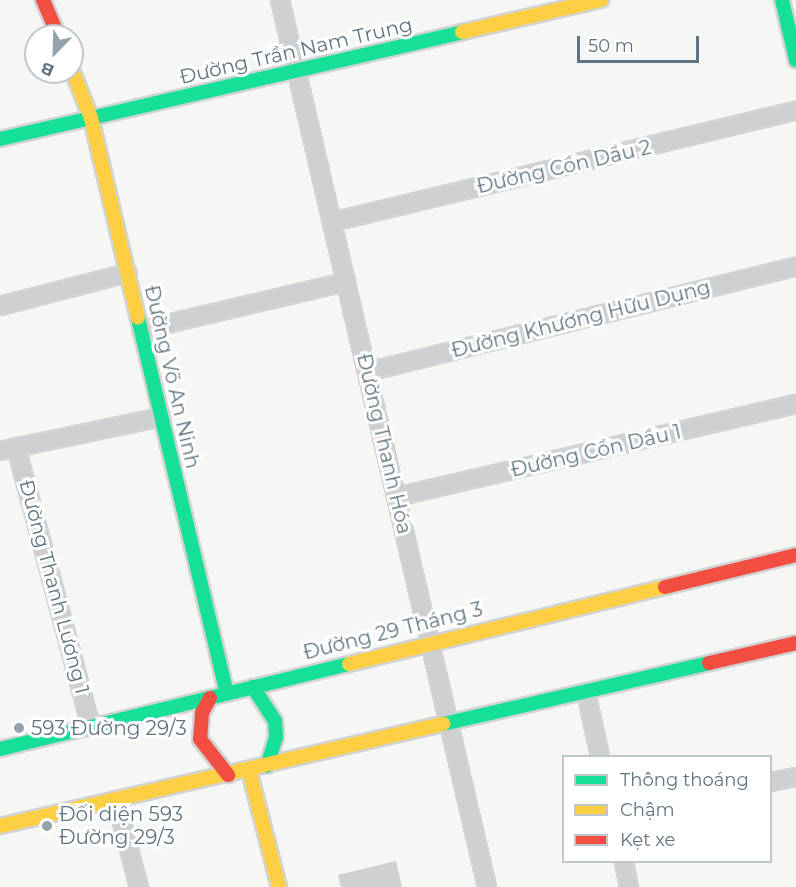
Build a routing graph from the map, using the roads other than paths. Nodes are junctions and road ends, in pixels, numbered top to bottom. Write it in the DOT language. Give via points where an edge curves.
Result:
graph roads {
  1 [pos="43,0"];
  2 [pos="280,0"];
  3 [pos="601,0"];
  4 [pos="782,0"];
  5 [pos="53,24"];
  6 [pos="796,60"];
  7 [pos="297,72"];
  8 [pos="78,84"];
  9 [pos="796,111"];
  10 [pos="91,118"];
  11 [pos="0,139"];
  12 [pos="332,222"];
  13 [pos="796,267"];
  14 [pos="128,273"];
  15 [pos="346,282"];
  16 [pos="0,306"];
  17 [pos="141,330"];
  18 [pos="367,372"];
  19 [pos="796,404"];
  20 [pos="161,417"];
  21 [pos="8,449"];
  22 [pos="396,497"];
  23 [pos="796,555"];
  24 [pos="430,641"];
  25 [pos="795,648"];
  26 [pos="253,687"];
  27 [pos="586,692"];
  28 [pos="227,694"];
  29 [pos="210,698"];
  30 [pos="450,724"];
  31 [pos="91,727"];
  32 [pos="0,749"];
  33 [pos="600,755"];
  34 [pos="267,766"];
  35 [pos="249,770"];
  36 [pos="228,775"];
  37 [pos="796,777"];
  38 [pos="772,782"];
  39 [pos="116,800"];
  40 [pos="0,826"];
  41 [pos="624,863"];
  42 [pos="139,887"];
  43 [pos="279,887"];
  44 [pos="487,887"];
  45 [pos="629,887"];
  1 -- 5 [label="street"];
  2 -- 7 [label="street, Đường Thanh Hóa"];
  3 -- 7 [label="street, Đường Trần Nam Trung"];
  4 -- 6 [label="street"];
  7 -- 10 [label="street, Đường Trần Nam Trung"];
  7 -- 12 [label="street, Đường Thanh Hóa"];
  8 -- 10 [label="street, Đường Võ An Ninh"];
  9 -- 12 [label="street, Đường Cồn Dầu 2"];
  10 -- 11 [label="street, Đường Trần Nam Trung"];
  10 -- 14 [label="street, Đường Võ An Ninh"];
  12 -- 15 [label="street, Đường Thanh Hóa"];
  13 -- 18 [label="street, Đường Khương Hữu Dụng"];
  14 -- 16 [label="street"];
  14 -- 17 [label="street, Đường Võ An Ninh"];
  15 -- 17 [label="street"];
  15 -- 18 [label="street, Đường Thanh Hóa"];
  17 -- 20 [label="street, Đường Võ An Ninh"];
  18 -- 22 [label="street, Đường Thanh Hóa"];
  19 -- 22 [label="street, Đường Cồn Dầu 1"];
  20 -- 21 [label="street"];
  20 -- 28 [label="street, Đường Võ An Ninh"];
  21 -- 31 [label="street, Đường Thanh Lương 1"];
  22 -- 24 [label="street, Đường Thanh Hóa"];
  23 -- 24 [label="street, Đường 29 Tháng 3"];
  24 -- 26 [label="street, Đường 29 Tháng 3"];
  24 -- 30 [label="street, Đường Thanh Hóa"];
  25 -- 27 [label="street"];
  26 -- 28 [label="street, Đường 29 Tháng 3"];
  26 -- 34 [label="street" via="275,721 276,736"];
  27 -- 30 [label="street"];
  27 -- 33 [label="street"];
  28 -- 29 [label="street, Đường 29 Tháng 3"];
  29 -- 31 [label="street, Đường 29 Tháng 3"];
  29 -- 36 [label="street" via="202,713 200,739"];
  30 -- 34 [label="street"];
  30 -- 44 [label="street, Đường Thanh Hóa"];
  31 -- 32 [label="street, Đường 29 Tháng 3"];
  34 -- 35 [label="street"];
  35 -- 36 [label="street"];
  35 -- 43 [label="street"];
  36 -- 39 [label="street"];
  37 -- 38 [label="street"];
  39 -- 40 [label="street"];
  39 -- 42 [label="street"];
  41 -- 45 [label="street"];
}
